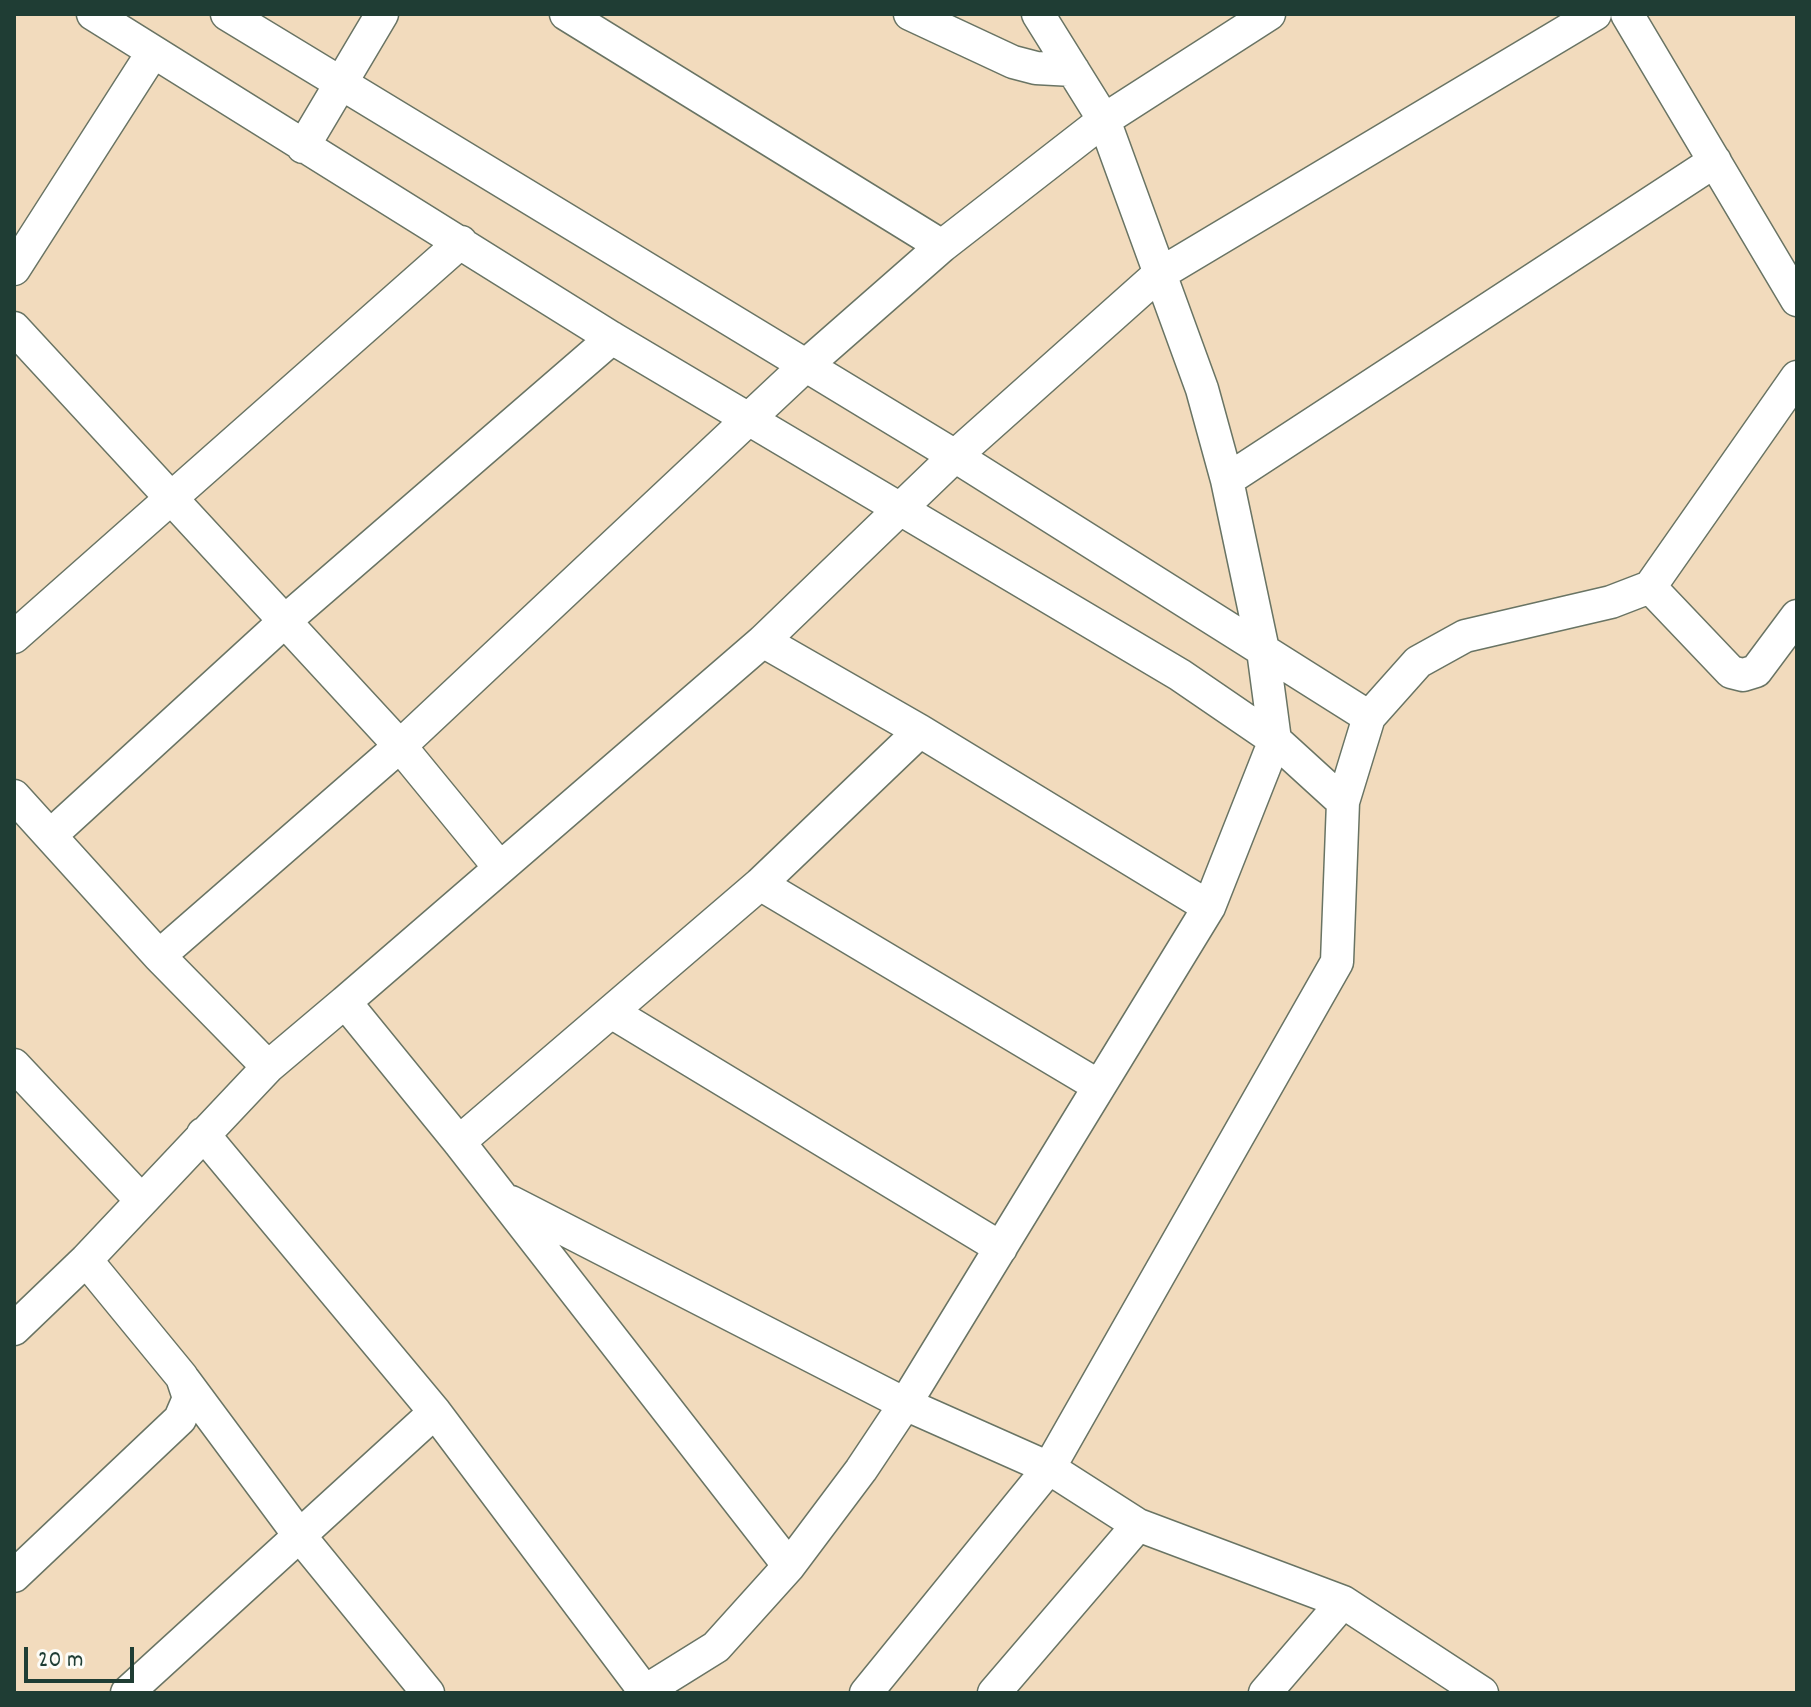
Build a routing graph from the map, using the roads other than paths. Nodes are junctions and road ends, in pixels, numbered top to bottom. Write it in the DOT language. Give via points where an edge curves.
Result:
graph roads {
  1 [pos="93,14"];
  2 [pos="227,14"];
  3 [pos="382,14"];
  4 [pos="566,14"];
  5 [pos="910,14"];
  6 [pos="1038,14"];
  7 [pos="1269,14"];
  8 [pos="1595,14"];
  9 [pos="1627,14"];
  10 [pos="153,52"];
  11 [pos="1073,70"];
  12 [pos="338,84"];
  13 [pos="1104,120"];
  14 [pos="303,147"];
  15 [pos="1715,161"];
  16 [pos="461,242"];
  17 [pos="942,246"];
  18 [pos="14,269"];
  19 [pos="1158,275"];
  20 [pos="1797,300"];
  21 [pos="14,328"];
  22 [pos="612,338"];
  23 [pos="804,367"];
  24 [pos="1797,377"];
  25 [pos="752,418"];
  26 [pos="955,456"];
  27 [pos="1227,480"];
  28 [pos="173,497"];
  29 [pos="900,507"];
  30 [pos="1650,587"];
  31 [pos="1797,616"];
  32 [pos="286,620"];
  33 [pos="14,637"];
  34 [pos="763,641"];
  35 [pos="1263,650"];
  36 [pos="1369,717"];
  37 [pos="920,731"];
  38 [pos="1275,740"];
  39 [pos="400,746"];
  40 [pos="14,796"];
  41 [pos="1343,802"];
  42 [pos="51,835"];
  43 [pos="500,868"];
  44 [pos="760,884"];
  45 [pos="1209,907"];
  46 [pos="159,956"];
  47 [pos="345,1002"];
  48 [pos="613,1013"];
  49 [pos="14,1065"];
  50 [pos="268,1067"];
  51 [pos="1097,1085"];
  52 [pos="203,1134"];
  53 [pos="459,1142"];
  54 [pos="501,1197"];
  55 [pos="141,1200"];
  56 [pos="1001,1248"];
  57 [pos="86,1260"];
  58 [pos="14,1329"];
  59 [pos="182,1377"];
  60 [pos="905,1404"];
  61 [pos="435,1412"];
  62 [pos="1049,1468"];
  63 [pos="1138,1525"];
  64 [pos="299,1535"];
  65 [pos="789,1566"];
  66 [pos="14,1576"];
  67 [pos="1343,1602"];
  68 [pos="644,1692"];
  69 [pos="127,1693"];
  70 [pos="428,1693"];
  71 [pos="866,1693"];
  72 [pos="994,1693"];
  73 [pos="1265,1693"];
  74 [pos="1482,1693"];
  1 -- 10 [label="street"];
  2 -- 12 [label="street"];
  3 -- 12 [label="street"];
  4 -- 17 [label="street"];
  5 -- 11 [label="street" via="1013,62"];
  6 -- 11 [label="street"];
  7 -- 13 [label="street"];
  8 -- 19 [label="street"];
  9 -- 15 [label="street"];
  10 -- 14 [label="street"];
  10 -- 18 [label="street"];
  11 -- 13 [label="street"];
  12 -- 14 [label="street"];
  12 -- 23 [label="street"];
  13 -- 17 [label="street"];
  13 -- 19 [label="street"];
  14 -- 16 [label="street"];
  15 -- 20 [label="street"];
  15 -- 27 [label="street"];
  16 -- 22 [label="street"];
  16 -- 28 [label="street"];
  17 -- 23 [label="street"];
  19 -- 26 [label="street"];
  19 -- 27 [label="street" via="1202,389"];
  21 -- 28 [label="street"];
  22 -- 25 [label="street"];
  22 -- 32 [label="street"];
  23 -- 25 [label="street"];
  23 -- 26 [label="street"];
  24 -- 30 [label="street"];
  25 -- 29 [label="street"];
  25 -- 39 [label="street"];
  26 -- 29 [label="street"];
  26 -- 35 [label="street"];
  27 -- 35 [label="street"];
  28 -- 32 [label="street"];
  28 -- 33 [label="street"];
  29 -- 34 [label="street"];
  29 -- 38 [label="street" via="1180,675"];
  30 -- 31 [label="street" via="1721,663 1743,675 1756,671"];
  30 -- 36 [label="street" via="1611,602 1465,636 1418,662"];
  32 -- 39 [label="street"];
  32 -- 42 [label="street"];
  34 -- 37 [label="street"];
  34 -- 43 [label="street"];
  35 -- 36 [label="street"];
  35 -- 38 [label="street"];
  36 -- 41 [label="street"];
  37 -- 44 [label="street"];
  37 -- 45 [label="street"];
  38 -- 41 [label="street"];
  38 -- 45 [label="street"];
  39 -- 43 [label="street"];
  39 -- 46 [label="street"];
  40 -- 42 [label="street"];
  41 -- 62 [label="street" via="1337,962"];
  42 -- 46 [label="street"];
  43 -- 47 [label="street"];
  44 -- 48 [label="street"];
  44 -- 51 [label="street"];
  45 -- 51 [label="street"];
  46 -- 50 [label="street"];
  47 -- 50 [label="street"];
  47 -- 53 [label="street"];
  48 -- 53 [label="street"];
  48 -- 56 [label="street"];
  49 -- 55 [label="street"];
  50 -- 52 [label="street"];
  51 -- 56 [label="street"];
  52 -- 55 [label="street"];
  52 -- 61 [label="street"];
  53 -- 54 [label="street"];
  54 -- 60 [label="street"];
  54 -- 65 [label="street"];
  55 -- 57 [label="street"];
  56 -- 60 [label="street"];
  57 -- 58 [label="street"];
  57 -- 59 [label="street"];
  59 -- 64 [label="street"];
  59 -- 66 [label="street" via="189,1398 180,1419"];
  60 -- 62 [label="street"];
  60 -- 65 [label="street"];
  61 -- 64 [label="street"];
  61 -- 68 [label="street"];
  62 -- 63 [label="street"];
  62 -- 71 [label="street"];
  63 -- 67 [label="street"];
  63 -- 72 [label="street"];
  64 -- 69 [label="street"];
  64 -- 70 [label="street"];
  65 -- 68 [label="street" via="716,1647"];
  67 -- 73 [label="street"];
  67 -- 74 [label="street"];
}
